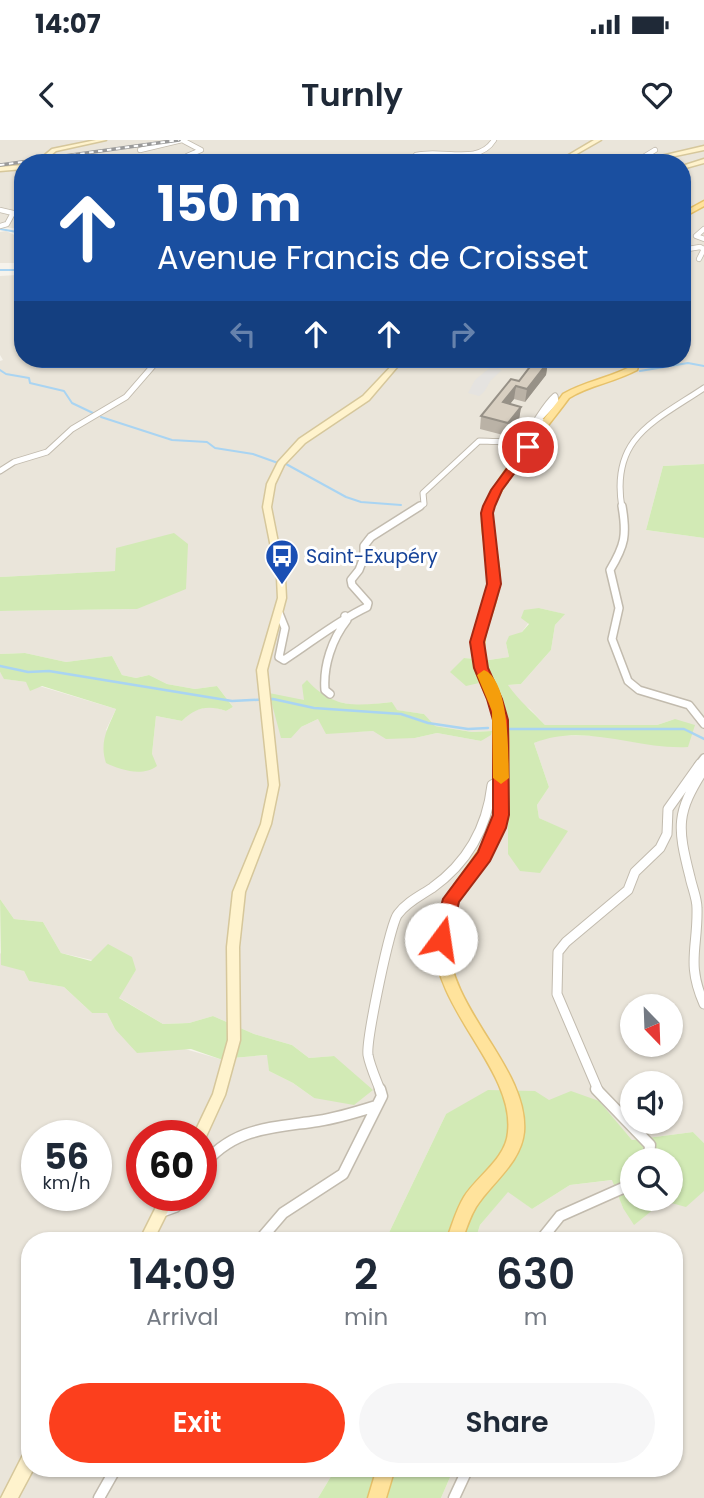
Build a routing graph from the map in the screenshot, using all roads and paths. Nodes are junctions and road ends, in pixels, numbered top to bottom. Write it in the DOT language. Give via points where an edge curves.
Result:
graph roads {
  1 [pos="103,140"];
  2 [pos="197,140"];
  3 [pos="494,140"];
  4 [pos="598,140"];
  5 [pos="183,141"];
  6 [pos="704,148"];
  7 [pos="141,150"];
  8 [pos="654,150"];
  9 [pos="49,154"];
  10 [pos="192,154"];
  11 [pos="420,154"];
  12 [pos="466,154"];
  13 [pos="480,154"];
  14 [pos="573,154"];
  15 [pos="648,154"];
  16 [pos="672,154"];
  17 [pos="0,210"];
  18 [pos="13,212"];
  19 [pos="0,226"];
  20 [pos="704,229"];
  21 [pos="704,239"];
  22 [pos="691,248"];
  23 [pos="699,259"];
  24 [pos="151,368"];
  25 [pos="393,368"];
  26 [pos="621,368"];
  27 [pos="704,388"];
  28 [pos="545,424"];
  29 [pos="0,471"];
  30 [pos="279,613"];
  31 [pos="345,616"];
  32 [pos="330,694"];
  33 [pos="704,724"];
  34 [pos="704,758"];
  35 [pos="704,769"];
  36 [pos="501,783"];
  37 [pos="704,1004"];
  38 [pos="376,1106"];
  39 [pos="206,1120"];
  40 [pos="650,1148"];
  41 [pos="217,1149"];
  42 [pos="620,1189"];
  43 [pos="161,1212"];
  44 [pos="151,1232"];
  45 [pos="266,1232"];
  46 [pos="458,1232"];
  47 [pos="547,1232"];
  48 [pos="21,1476"];
  49 [pos="111,1477"];
  50 [pos="383,1477"];
  51 [pos="464,1477"];
  52 [pos="9,1498"];
  53 [pos="99,1498"];
  54 [pos="377,1498"];
  55 [pos="454,1498"];
  1 -- 9 [label="main road"];
  2 -- 5 [label="street"];
  3 -- 13 [label="street"];
  4 -- 14 [label="main road"];
  5 -- 7 [label="street"];
  5 -- 10 [label="street" via="201,150"];
  6 -- 16 [label="main road"];
  8 -- 15 [label="street"];
  11 -- 12 [label="street"];
  17 -- 18 [label="street"];
  18 -- 19 [label="street" via="7,224"];
  20 -- 21 [label="street" via="696,236"];
  22 -- 23 [label="street" via="704,249"];
  24 -- 29 [label="street" via="126,397 72,429 47,452"];
  25 -- 30 [label="main road" via="366,398 302,441 275,474 267,507 282,586"];
  26 -- 28 [label="main road" via="573,391"];
  27 -- 33 [label="street" via="645,427 629,447 618,485 626,532 610,570 619,608 612,639 628,681 650,694 689,705"];
  28 -- 31 [label="street" via="539,419 556,401 555,396 533,418 523,438 479,441 423,493 424,504 371,537 351,580 367,607"];
  28 -- 36 [label="main road" via="497,490 487,513 494,584 477,649 499,711"];
  30 -- 31 [label="street" via="285,628 279,657 284,660"];
  30 -- 39 [label="main road" via="262,670 274,786 266,824 239,892 233,947 234,1040 219,1095"];
  31 -- 32 [label="street" via="325,675 325,690"];
  34 -- 40 [label="street" via="668,809 667,834 660,848 635,872 628,890 558,952 557,994 590,1076"];
  35 -- 37 [label="street" via="685,799 680,837 697,907 694,982"];
  36 -- 38 [label="street" via="492,785 486,822 462,863 406,905 391,925 369,1053 381,1086"];
  36 -- 46 [label="main road" via="498,828 452,899 441,939 449,982 459,1005 511,1096 517,1114 516,1134 509,1155 471,1200"];
  38 -- 41 [label="street" via="318,1121 263,1128"];
  38 -- 45 [label="street" via="343,1174 283,1213"];
  42 -- 47 [label="street" via="560,1216"];
  43 -- 44 [label="main road"];
  48 -- 52 [label="main road"];
  49 -- 53 [label="street"];
  50 -- 54 [label="main road"];
  51 -- 55 [label="street"];
}
